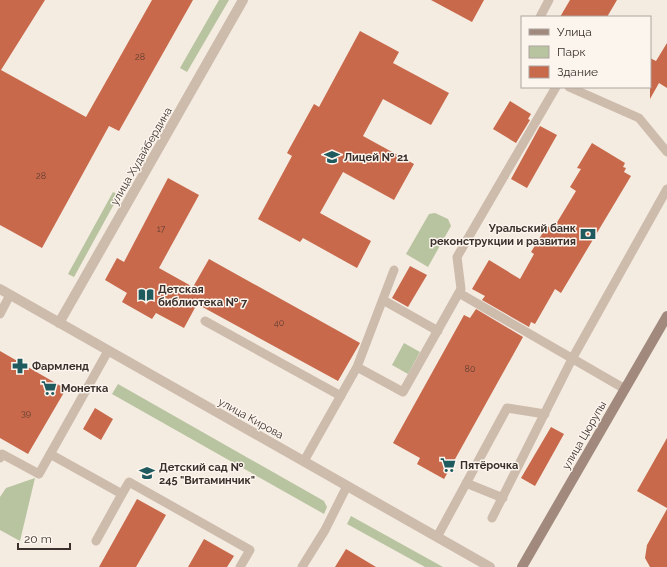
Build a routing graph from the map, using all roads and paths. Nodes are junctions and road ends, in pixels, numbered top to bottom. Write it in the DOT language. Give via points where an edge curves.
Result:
graph roads {
  1 [pos="243,0"];
  2 [pos="549,0"];
  3 [pos="541,16"];
  4 [pos="555,88"];
  5 [pos="572,88"];
  6 [pos="667,152"];
  7 [pos="667,189"];
  8 [pos="394,270"];
  9 [pos="0,289"];
  10 [pos="459,293"];
  11 [pos="10,295"];
  12 [pos="383,300"];
  13 [pos="0,314"];
  14 [pos="667,316"];
  15 [pos="205,321"];
  16 [pos="59,323"];
  17 [pos="438,331"];
  18 [pos="108,351"];
  19 [pos="572,359"];
  20 [pos="357,366"];
  21 [pos="625,388"];
  22 [pos="341,396"];
  23 [pos="545,414"];
  24 [pos="50,454"];
  25 [pos="0,458"];
  26 [pos="304,461"];
  27 [pos="466,483"];
  28 [pos="347,486"];
  29 [pos="122,494"];
  30 [pos="503,498"];
  31 [pos="492,518"];
  32 [pos="437,537"];
  33 [pos="96,541"];
  34 [pos="240,567"];
  35 [pos="302,567"];
  36 [pos="490,567"];
  37 [pos="522,567"];
  1 -- 16 [label="street, улица Худайбердина"];
  2 -- 3 [label="lane"];
  4 -- 10 [label="lane" via="458,257 461,290"];
  5 -- 6 [label="lane" via="639,118"];
  7 -- 19 [label="lane"];
  8 -- 12 [label="lane"];
  9 -- 11 [label="street, улица Кирова"];
  10 -- 17 [label="lane"];
  10 -- 19 [label="lane"];
  11 -- 13 [label="lane"];
  11 -- 16 [label="street, улица Кирова"];
  12 -- 17 [label="lane"];
  12 -- 20 [label="lane"];
  14 -- 21 [label="main road, улица Цюрупы"];
  15 -- 22 [label="lane"];
  16 -- 18 [label="street, улица Кирова"];
  17 -- 20 [label="lane" via="403,392"];
  18 -- 24 [label="lane"];
  18 -- 26 [label="street, улица Кирова"];
  19 -- 21 [label="lane"];
  19 -- 23 [label="lane"];
  20 -- 22 [label="lane"];
  21 -- 37 [label="main road, улица Цюрупы"];
  22 -- 26 [label="lane"];
  23 -- 27 [label="lane" via="507,408"];
  23 -- 30 [label="lane"];
  24 -- 25 [label="lane" via="39,474 2,454"];
  24 -- 29 [label="lane"];
  26 -- 28 [label="street, улица Кирова"];
  27 -- 30 [label="lane"];
  27 -- 32 [label="lane"];
  28 -- 32 [label="street, улица Кирова"];
  28 -- 35 [label="lane" via="325,530"];
  29 -- 33 [label="lane"];
  29 -- 34 [label="lane" via="129,482 250,550"];
  30 -- 31 [label="lane"];
  32 -- 36 [label="street, улица Кирова"];
}
